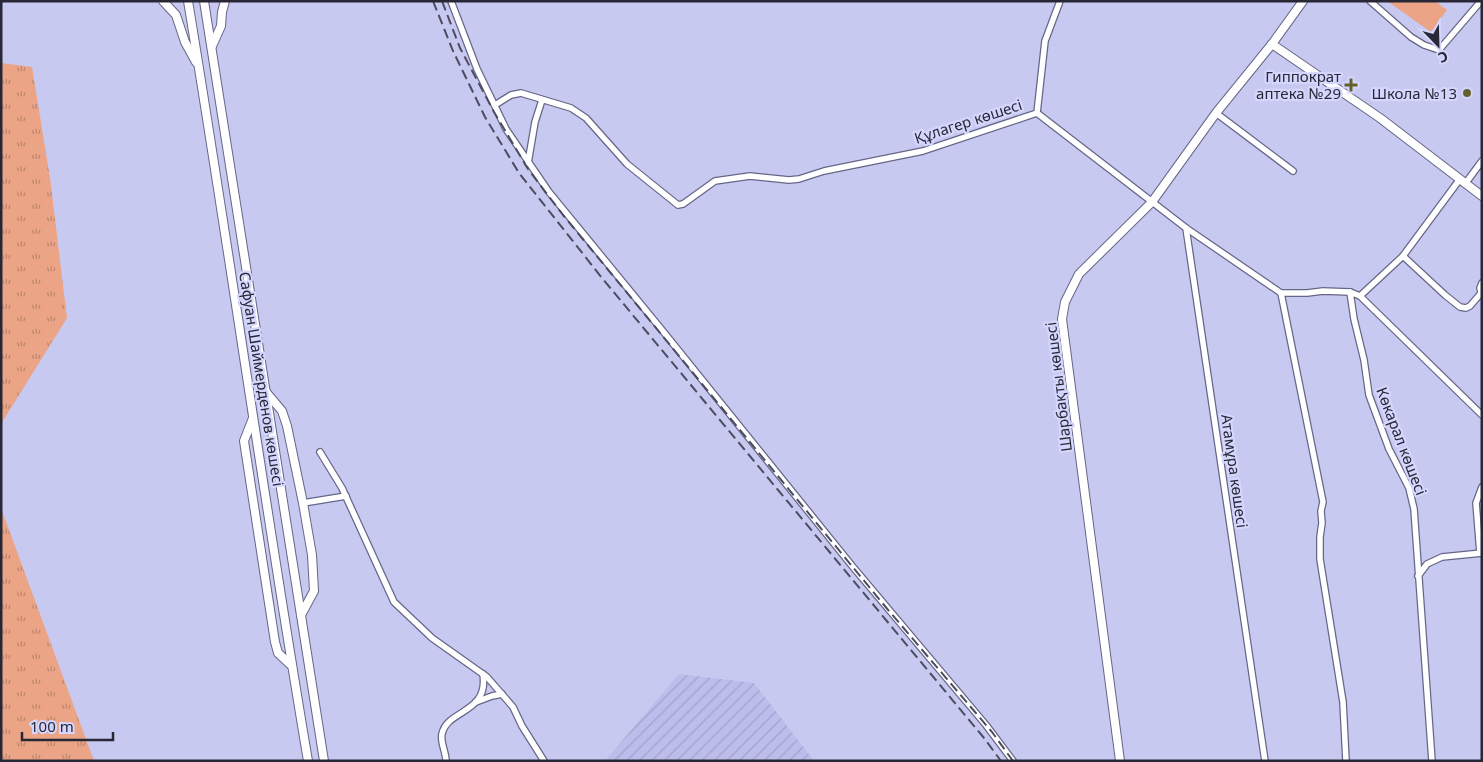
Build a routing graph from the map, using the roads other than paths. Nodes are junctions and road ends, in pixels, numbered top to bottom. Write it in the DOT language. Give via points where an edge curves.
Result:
graph roads {
  1 [pos="163,1"];
  2 [pos="188,1"];
  3 [pos="204,1"];
  4 [pos="225,1"];
  5 [pos="451,1"];
  6 [pos="1060,1"];
  7 [pos="1303,1"];
  8 [pos="1370,1"];
  9 [pos="1481,1"];
  10 [pos="1272,44"];
  11 [pos="211,48"];
  12 [pos="199,69"];
  13 [pos="542,100"];
  14 [pos="495,105"];
  15 [pos="1037,112"];
  16 [pos="1216,113"];
  17 [pos="1482,161"];
  18 [pos="528,163"];
  19 [pos="1293,171"];
  20 [pos="1463,181"];
  21 [pos="1482,196"];
  22 [pos="1152,202"];
  23 [pos="1186,228"];
  24 [pos="1403,256"];
  25 [pos="1482,283"];
  26 [pos="1350,292"];
  27 [pos="1482,292"];
  28 [pos="1281,293"];
  29 [pos="1360,296"];
  30 [pos="266,392"];
  31 [pos="1482,415"];
  32 [pos="254,417"];
  33 [pos="320,452"];
  34 [pos="1482,487"];
  35 [pos="346,496"];
  36 [pos="303,502"];
  37 [pos="1481,553"];
  38 [pos="1418,576"];
  39 [pos="301,615"];
  40 [pos="292,666"];
  41 [pos="482,673"];
  42 [pos="502,694"];
  43 [pos="476,702"];
  44 [pos="308,761"];
  45 [pos="324,761"];
  46 [pos="446,761"];
  47 [pos="544,761"];
  48 [pos="1013,761"];
  49 [pos="1120,761"];
  50 [pos="1265,761"];
  51 [pos="1346,761"];
  52 [pos="1432,761"];
  1 -- 12 [label="main road" via="176,15"];
  2 -- 12 [label="main road, Сафуан Шаймерденов көшесі"];
  3 -- 11 [label="main road, Сафуан Шаймерденов көшесі"];
  4 -- 11 [label="main road"];
  5 -- 14 [label="street" via="477,69"];
  6 -- 15 [label="street" via="1045,41"];
  7 -- 10 [label="main road, Шарбақты көшесі"];
  8 -- 9 [label="street" via="1411,37 1439,50"];
  10 -- 16 [label="main road, Шарбақты көшесі"];
  10 -- 20 [label="main road" via="1380,118"];
  11 -- 30 [label="main road, Сафуан Шаймерденов көшесі"];
  12 -- 32 [label="main road, Сафуан Шаймерденов көшесі"];
  13 -- 14 [label="street" via="521,93"];
  13 -- 15 [label="street, Құлагер көшесі" via="576,110 627,164 678,204 716,182 750,176 799,179 923,151"];
  13 -- 18 [label="street"];
  14 -- 18 [label="street"];
  15 -- 22 [label="street, Құлагер көшесі"];
  16 -- 19 [label="street"];
  16 -- 22 [label="main road, Шарбақты көшесі"];
  17 -- 20 [label="street"];
  18 -- 48 [label="street"];
  20 -- 21 [label="main road"];
  20 -- 24 [label="street"];
  22 -- 23 [label="street"];
  22 -- 49 [label="main road, Шарбақты көшесі" via="1079,274 1065,302 1062,319"];
  23 -- 28 [label="street"];
  23 -- 50 [label="street, Атамұра көшесі"];
  24 -- 27 [label="street" via="1460,307 1470,306"];
  24 -- 29 [label="street"];
  25 -- 27 [label="street"];
  26 -- 28 [label="street"];
  26 -- 29 [label="street"];
  26 -- 38 [label="street, Көкарал көшесі" via="1368,395 1389,449 1409,488 1414,509"];
  28 -- 51 [label="street" via="1324,502 1320,559 1343,702"];
  29 -- 31 [label="street"];
  30 -- 36 [label="main road" via="282,410"];
  30 -- 39 [label="main road, Сафуан Шаймерденов көшесі"];
  32 -- 40 [label="main road, Сафуан Шаймерденов көшесі"];
  32 -- 40 [label="main road" via="244,441 278,653"];
  33 -- 35 [label="street"];
  34 -- 37 [label="street" via="1476,503"];
  35 -- 36 [label="street"];
  35 -- 41 [label="street" via="394,602 432,638"];
  36 -- 39 [label="main road" via="314,591"];
  37 -- 38 [label="street" via="1442,557 1427,564"];
  38 -- 52 [label="street, Көкарал көшесі"];
  39 -- 45 [label="main road, Сафуан Шаймерденов көшесі"];
  40 -- 44 [label="main road, Сафуан Шаймерденов көшесі"];
  41 -- 42 [label="street"];
  41 -- 43 [label="street" via="484,684"];
  42 -- 43 [label="street"];
  42 -- 47 [label="street"];
  43 -- 46 [label="street" via="446,724 441,735"];
}
